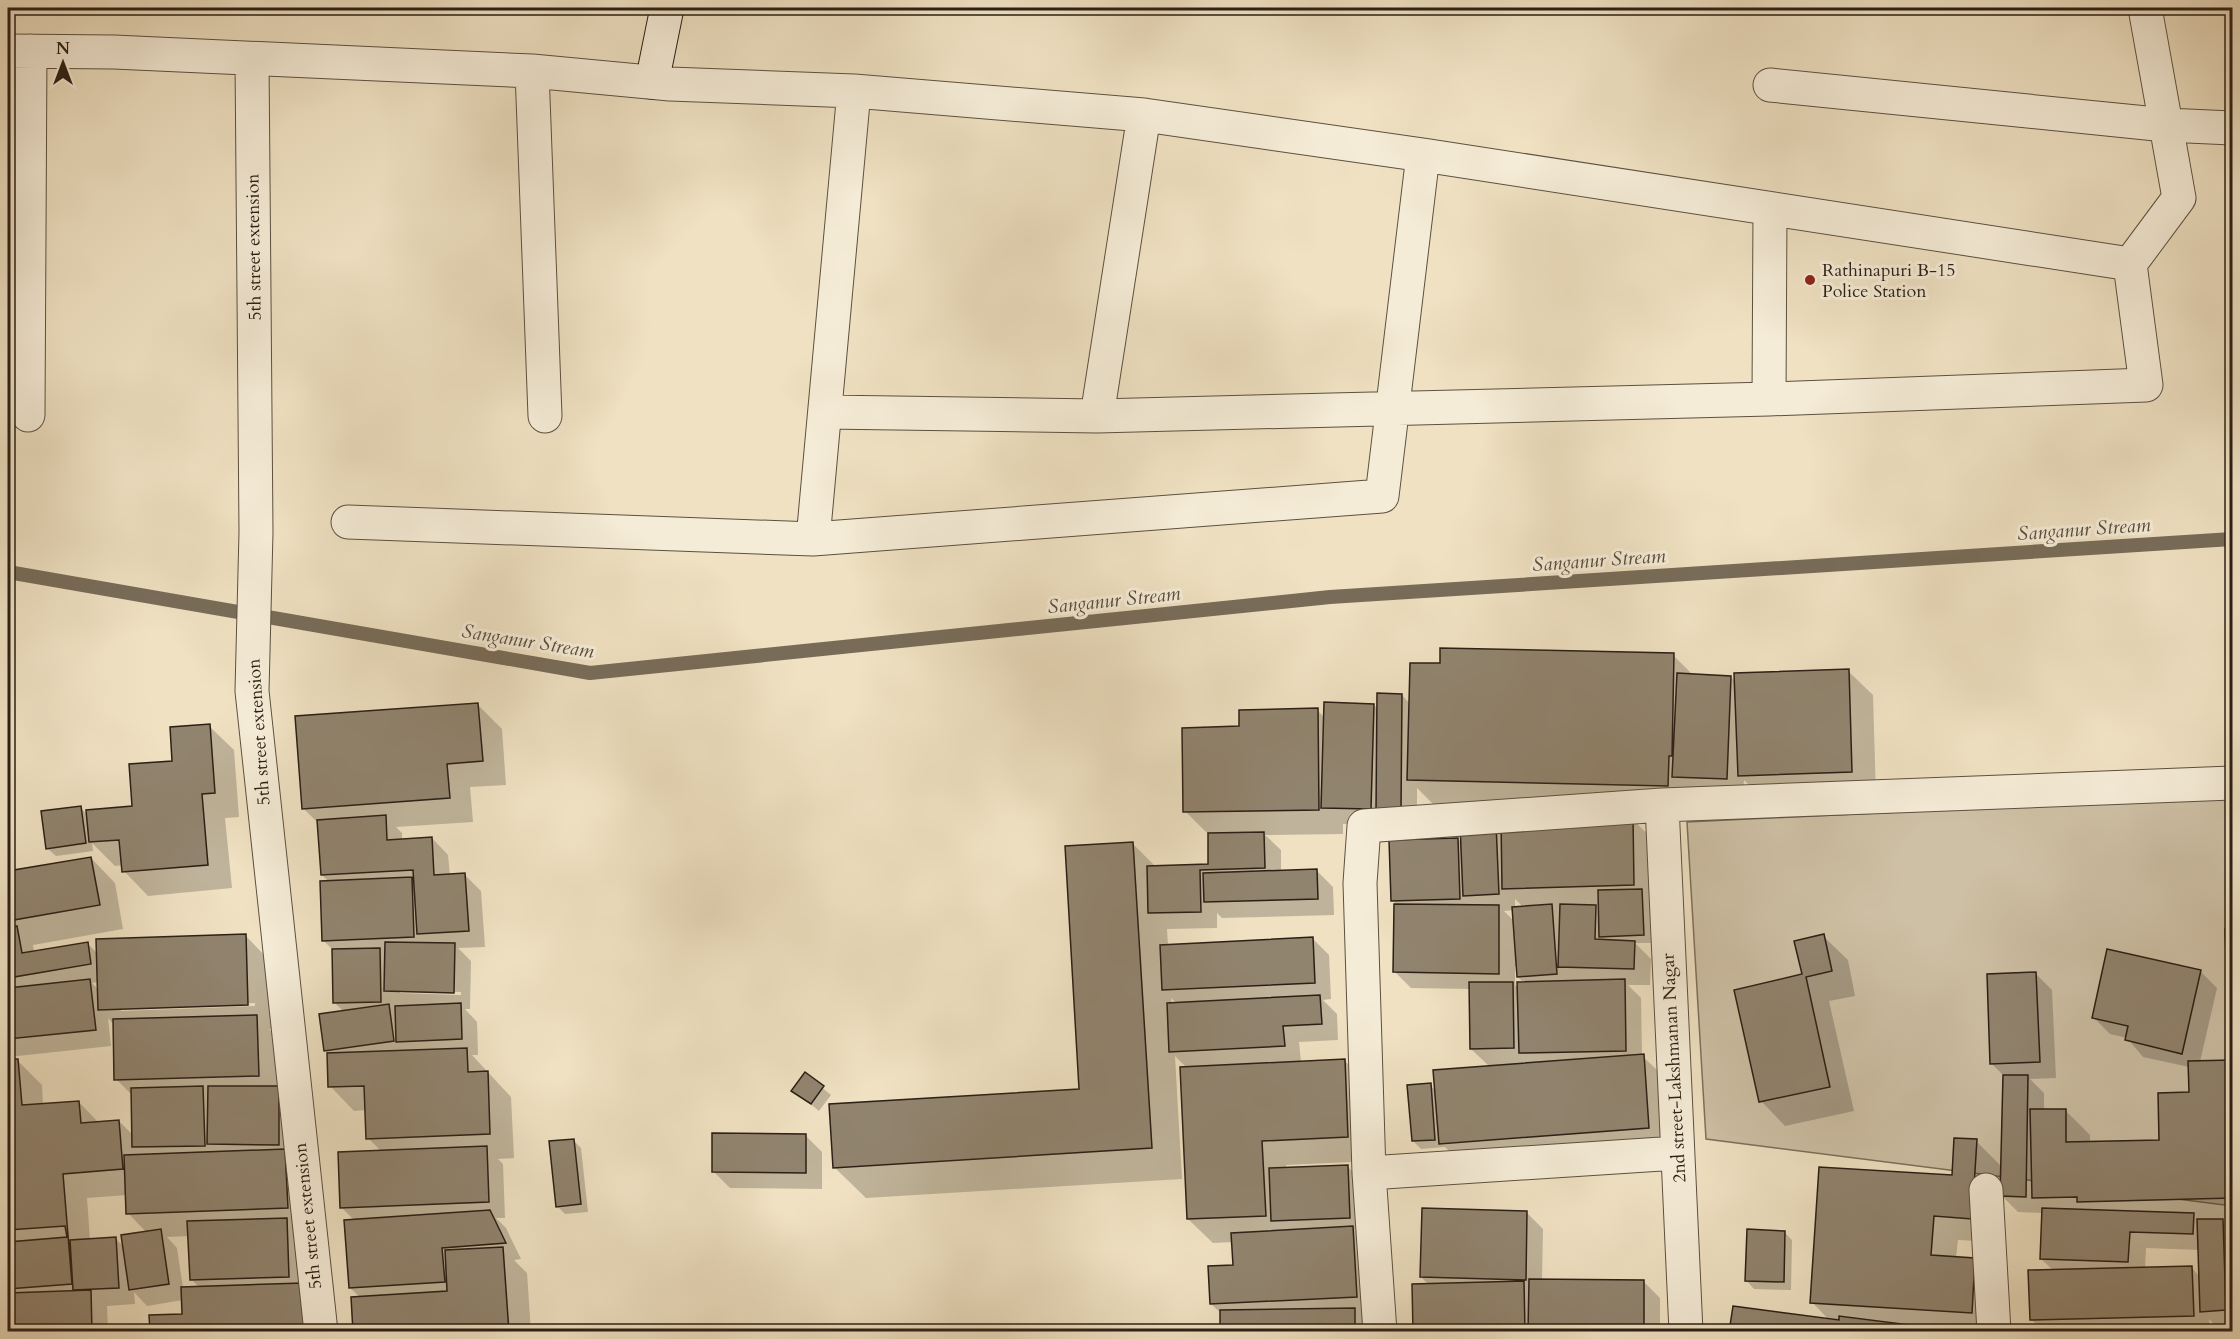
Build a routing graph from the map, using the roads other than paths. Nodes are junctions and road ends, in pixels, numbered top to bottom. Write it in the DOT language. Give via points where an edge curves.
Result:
graph roads {
  1 [pos="667,8"];
  2 [pos="2145,8"];
  3 [pos="19,51"];
  4 [pos="252,58"];
  5 [pos="532,71"];
  6 [pos="652,82"];
  7 [pos="1770,85"];
  8 [pos="854,91"];
  9 [pos="1144,115"];
  10 [pos="2166,125"];
  11 [pos="2232,128"];
  12 [pos="1423,155"];
  13 [pos="1770,209"];
  14 [pos="2130,264"];
  15 [pos="1769,399"];
  16 [pos="1392,409"];
  17 [pos="825,412"];
  18 [pos="28,415"];
  19 [pos="545,416"];
  20 [pos="1097,416"];
  21 [pos="348,522"];
  22 [pos="813,539"];
  23 [pos="2232,783"];
  24 [pos="1662,805"];
  25 [pos="1677,1153"];
  26 [pos="1369,1173"];
  27 [pos="1986,1190"];
  28 [pos="321,1332"];
  29 [pos="1380,1332"];
  30 [pos="1686,1332"];
  31 [pos="1994,1332"];
  1 -- 6 [label="street"];
  2 -- 10 [label="street"];
  3 -- 4 [label="street"];
  3 -- 18 [label="street"];
  4 -- 5 [label="street"];
  4 -- 28 [label="street, 5th street extension" via="256,532 252,676"];
  5 -- 6 [label="street"];
  5 -- 19 [label="street"];
  6 -- 8 [label="street"];
  7 -- 10 [label="street"];
  8 -- 9 [label="street"];
  8 -- 17 [label="street"];
  9 -- 12 [label="street"];
  9 -- 20 [label="street"];
  10 -- 11 [label="street"];
  10 -- 14 [label="street" via="2179,198"];
  12 -- 13 [label="street"];
  12 -- 16 [label="street"];
  13 -- 14 [label="street"];
  13 -- 15 [label="street"];
  14 -- 15 [label="street" via="2146,385"];
  15 -- 16 [label="street"];
  16 -- 20 [label="street"];
  16 -- 22 [label="street" via="1382,496"];
  17 -- 20 [label="street"];
  17 -- 22 [label="street"];
  21 -- 22 [label="street"];
  23 -- 24 [label="street"];
  24 -- 25 [label="street, 2nd street-Lakshmanan Nagar"];
  24 -- 26 [label="street" via="1364,826 1360,884"];
  25 -- 26 [label="street"];
  25 -- 30 [label="street, 2nd street-Lakshmanan Nagar"];
  26 -- 29 [label="street"];
  27 -- 31 [label="street"];
}
